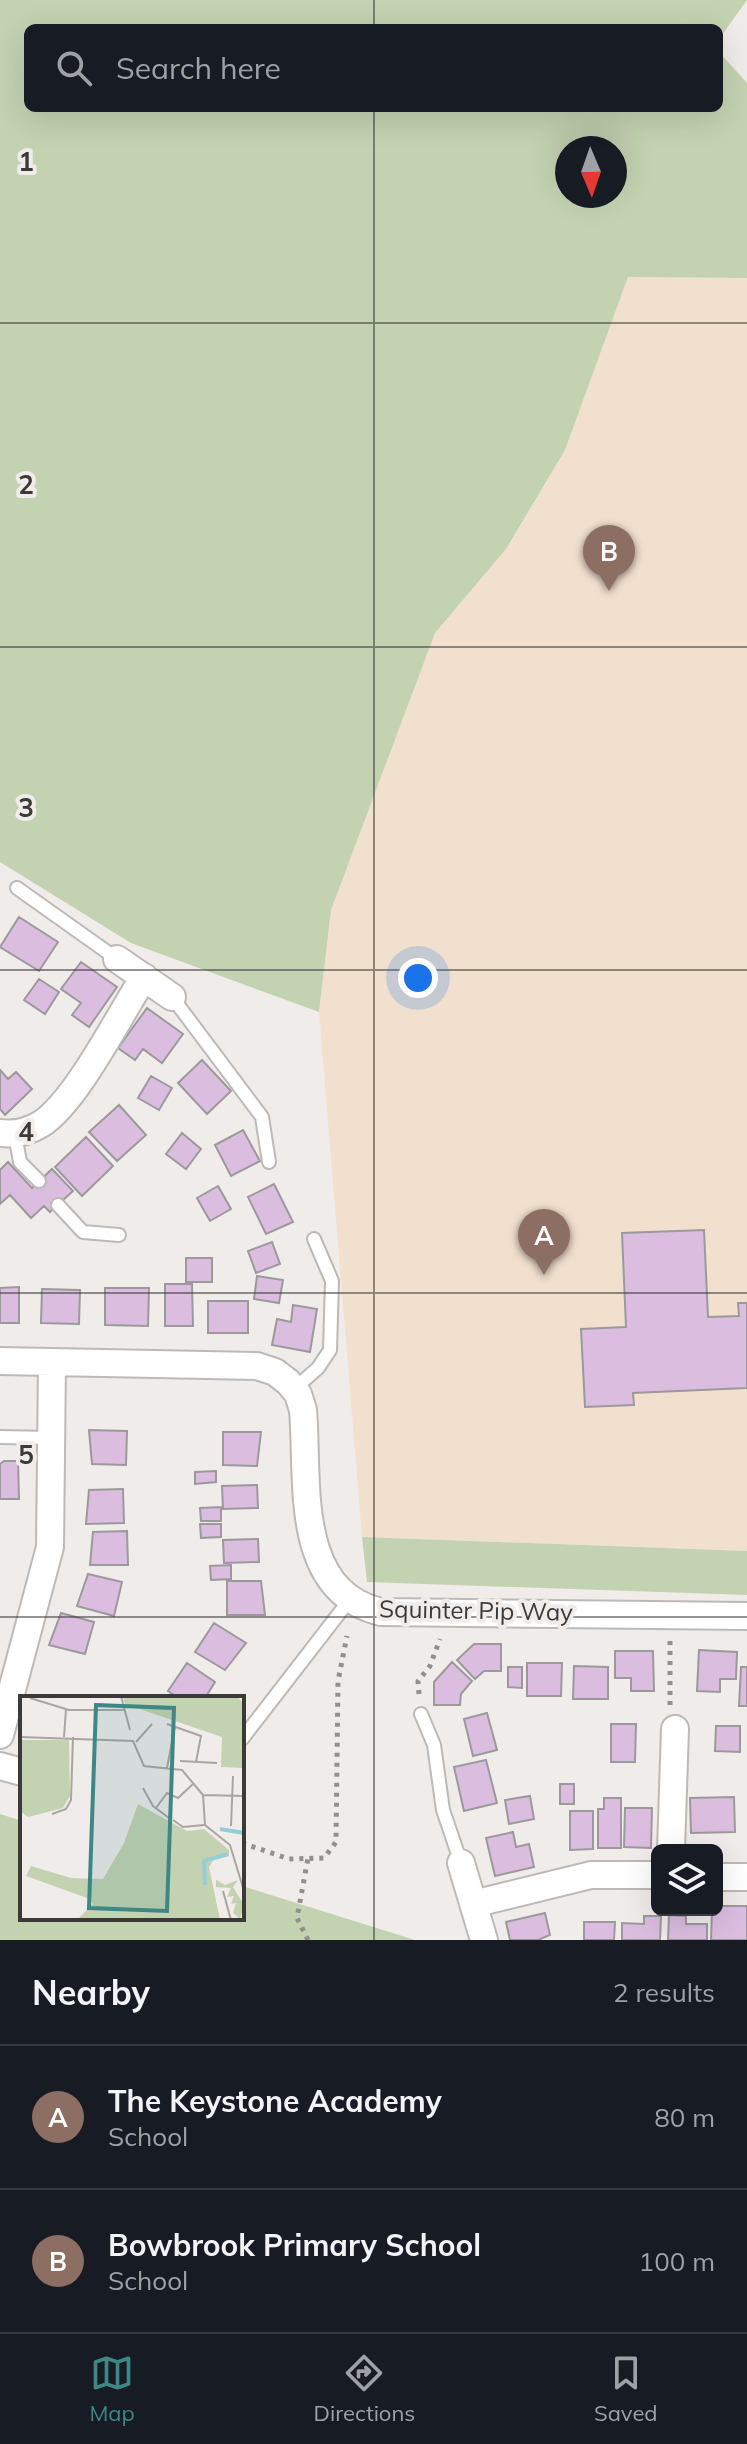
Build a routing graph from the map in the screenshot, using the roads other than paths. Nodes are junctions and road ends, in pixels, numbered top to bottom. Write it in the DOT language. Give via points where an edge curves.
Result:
graph roads {
  1 [pos="17,888"];
  2 [pos="117,959"];
  3 [pos="144,977"];
  4 [pos="172,997"];
  5 [pos="7,1134"];
  6 [pos="269,1162"];
  7 [pos="39,1181"];
  8 [pos="58,1205"];
  9 [pos="119,1235"];
  10 [pos="314,1239"];
  11 [pos="0,1361"];
  12 [pos="52,1362"];
  13 [pos="294,1389"];
  14 [pos="0,1437"];
  15 [pos="51,1438"];
  16 [pos="357,1603"];
  17 [pos="747,1616"];
  18 [pos="421,1714"];
  19 [pos="675,1729"];
  20 [pos="0,1735"];
  21 [pos="244,1737"];
  22 [pos="0,1766"];
  23 [pos="20,1771"];
  24 [pos="671,1844"];
  25 [pos="461,1863"];
  26 [pos="651,1875"];
  27 [pos="723,1877"];
  28 [pos="747,1877"];
  29 [pos="473,1904"];
  30 [pos="484,1940"];
  1 -- 2 [label="lane"];
  2 -- 3 [label="street"];
  3 -- 4 [label="street"];
  3 -- 5 [label="street" via="66,1100 43,1123"];
  4 -- 6 [label="lane" via="262,1117"];
  5 -- 7 [label="lane" via="20,1162"];
  8 -- 9 [label="lane" via="83,1232"];
  10 -- 13 [label="lane" via="332,1281 330,1350"];
  11 -- 12 [label="street"];
  12 -- 13 [label="street" via="236,1364 275,1372"];
  12 -- 15 [label="street"];
  13 -- 16 [label="street, Squinter Pip Way" via="303,1410 312,1542 334,1585"];
  14 -- 15 [label="lane"];
  15 -- 20 [label="street" via="50,1547"];
  16 -- 17 [label="street, Squinter Pip Way" via="381,1612"];
  16 -- 21 [label="lane"];
  18 -- 25 [label="lane" via="434,1745 443,1810"];
  19 -- 24 [label="street"];
  22 -- 23 [label="street"];
  25 -- 29 [label="street"];
  26 -- 29 [label="street" via="591,1875"];
  27 -- 28 [label="street"];
  29 -- 30 [label="street"];
}
